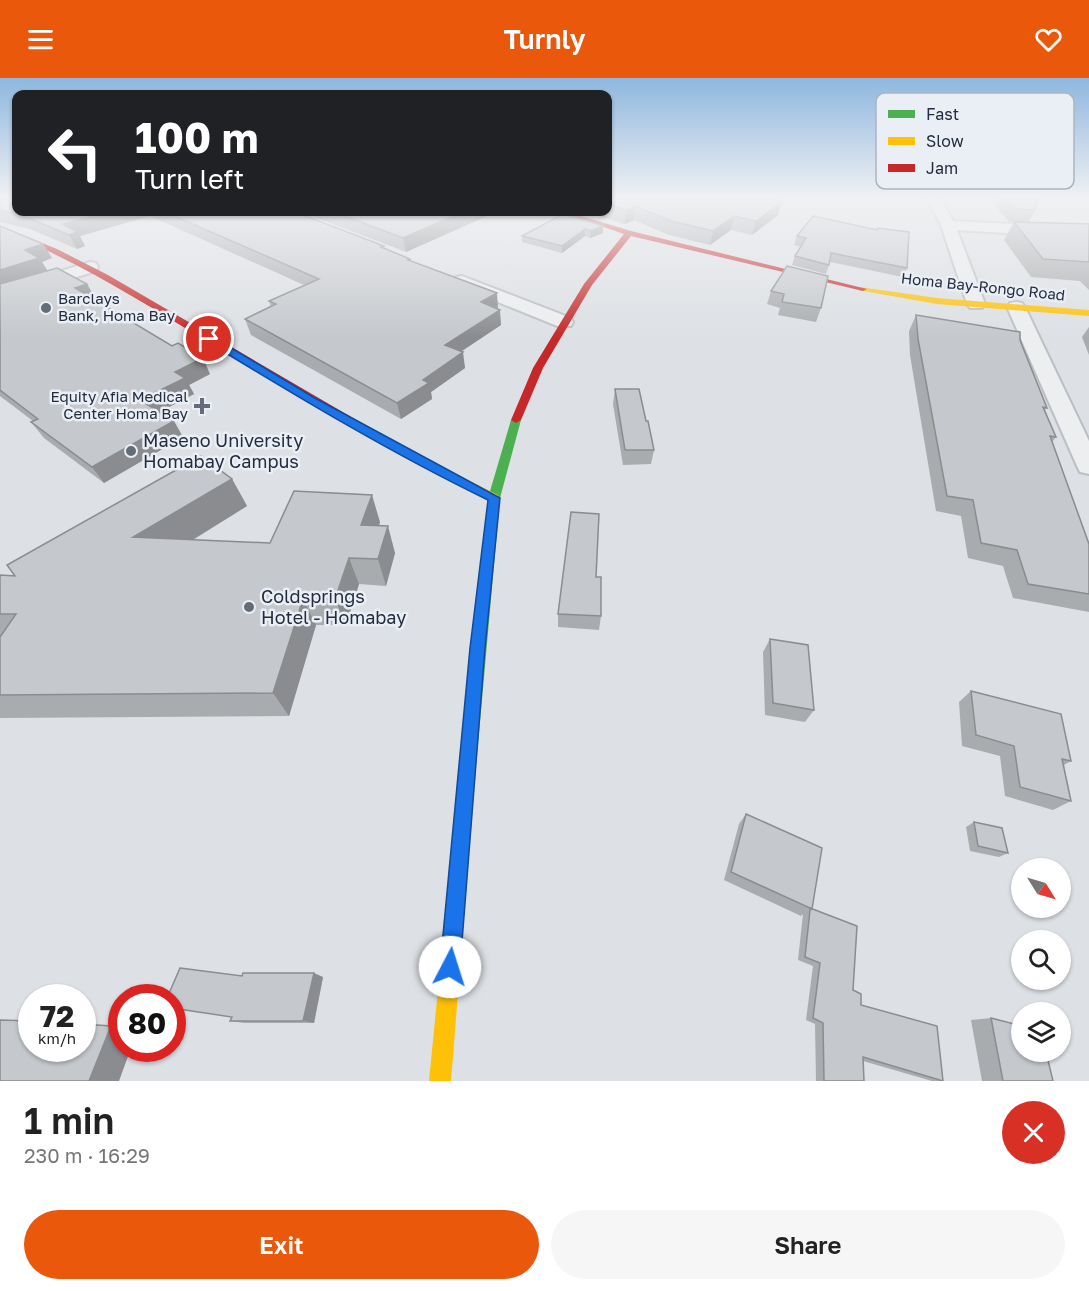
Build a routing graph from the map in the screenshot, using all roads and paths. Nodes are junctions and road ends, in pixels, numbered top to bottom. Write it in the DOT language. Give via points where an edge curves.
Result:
graph roads {
  1 [pos="43,244"];
  2 [pos="620,244"];
  3 [pos="673,244"];
  4 [pos="955,244"];
  5 [pos="90,267"];
  6 [pos="446,275"];
  7 [pos="0,296"];
  8 [pos="976,304"];
  9 [pos="1016,307"];
  10 [pos="1089,313"];
  11 [pos="564,322"];
  12 [pos="1089,466"];
  13 [pos="494,498"];
  14 [pos="440,1081"];
  1 -- 5 [label="main road"];
  2 -- 11 [label="main road"];
  3 -- 8 [label="main road, Homa Bay-Rongo Road" via="847,287"];
  4 -- 8 [label="street"];
  5 -- 7 [label="street"];
  5 -- 13 [label="main road" via="309,399"];
  6 -- 11 [label="street"];
  8 -- 9 [label="main road, Homa Bay-Rongo Road"];
  9 -- 10 [label="main road, Homa Bay-Rongo Road"];
  9 -- 12 [label="street"];
  11 -- 13 [label="main road" via="538,368 514,426"];
  13 -- 14 [label="main road"];
}
